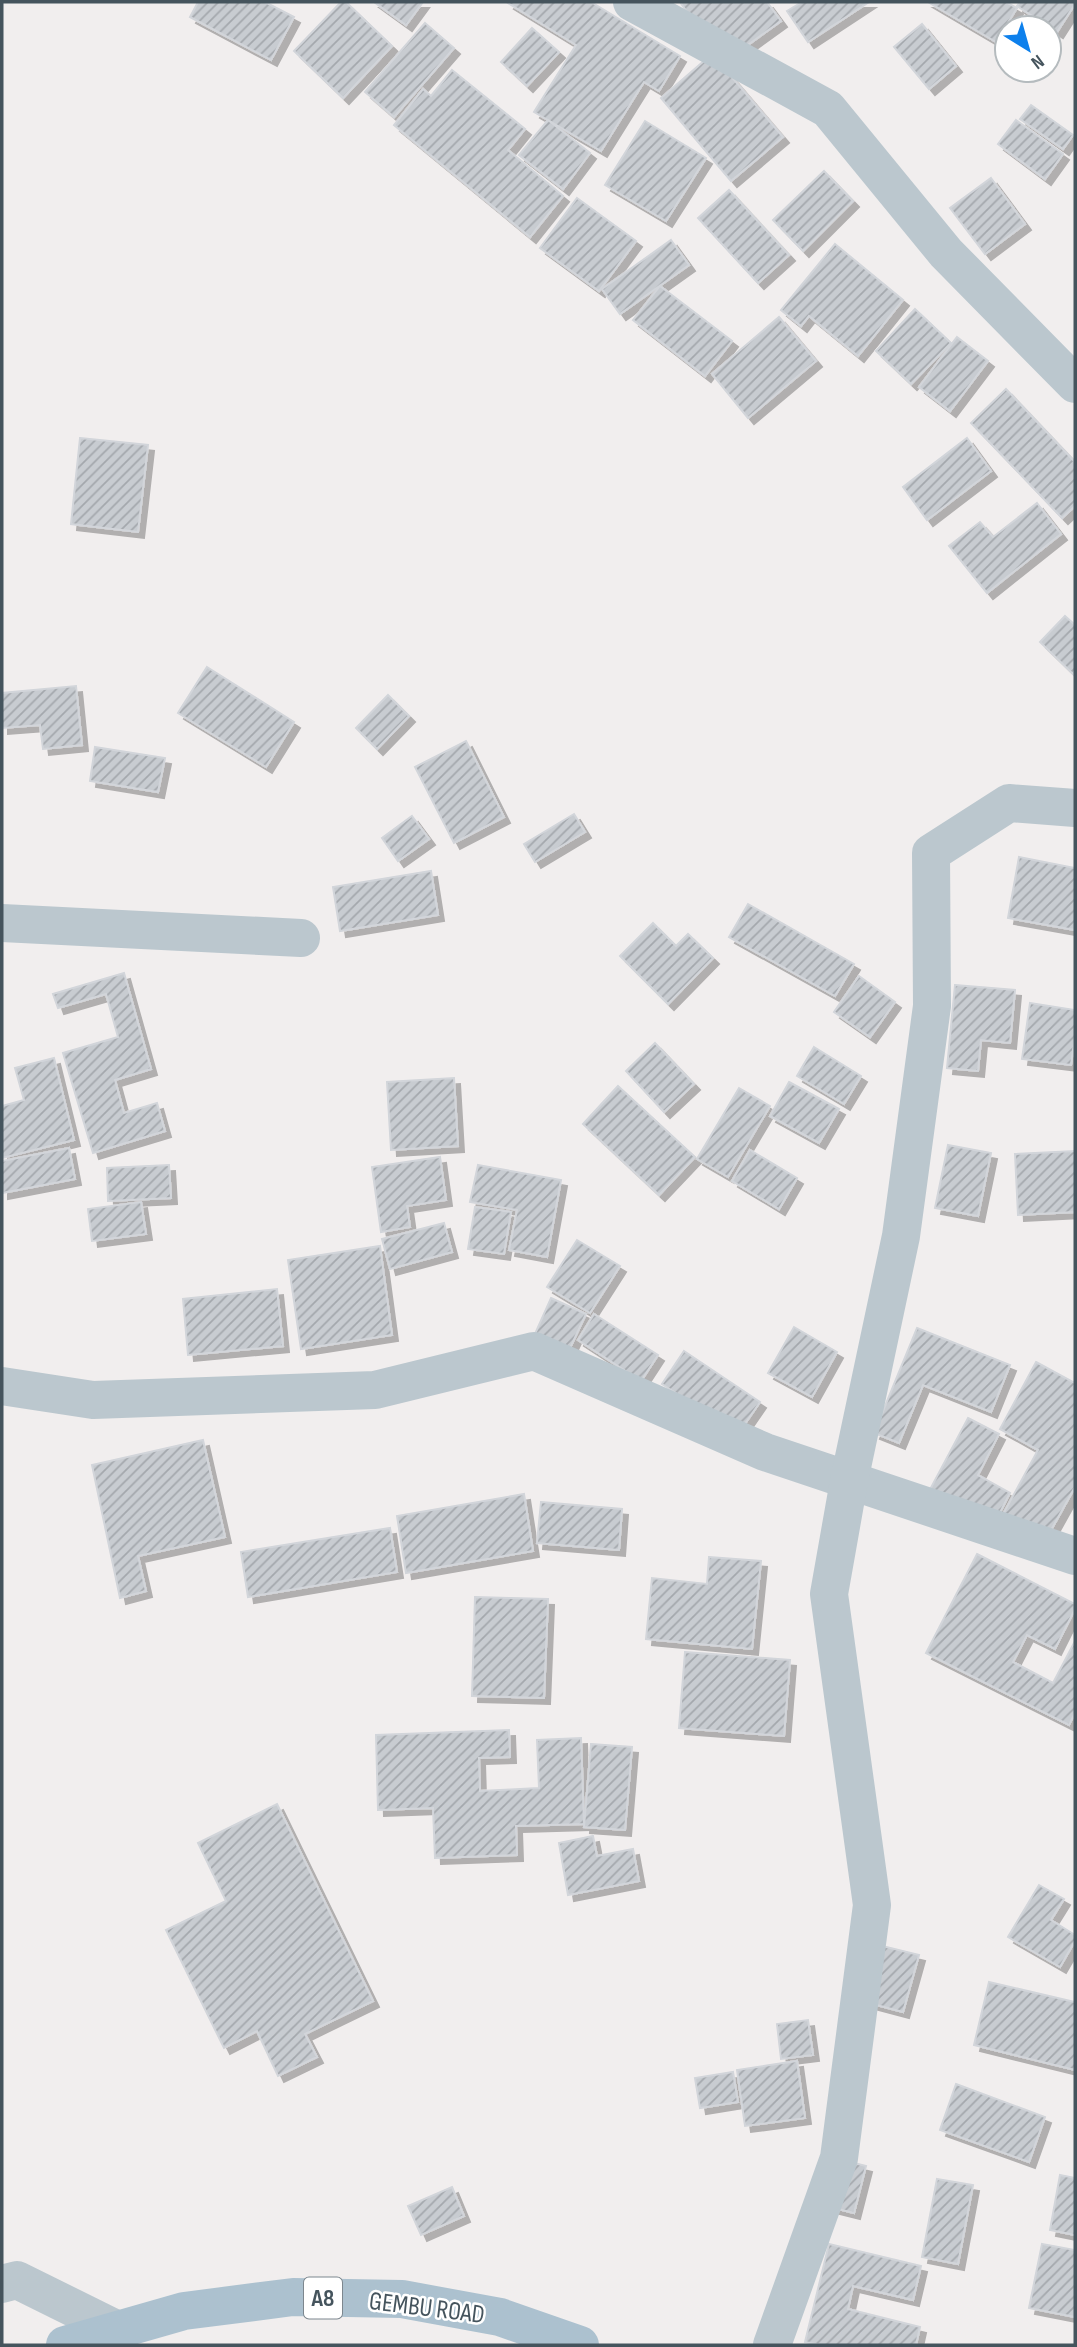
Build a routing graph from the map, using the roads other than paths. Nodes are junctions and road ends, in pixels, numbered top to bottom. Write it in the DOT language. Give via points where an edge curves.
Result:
graph roads {
  1 [pos="632,2"];
  2 [pos="1075,384"];
  3 [pos="1075,808"];
  4 [pos="2,923"];
  5 [pos="301,938"];
  6 [pos="2,1386"];
  7 [pos="849,1481"];
  8 [pos="1075,1556"];
  9 [pos="2,2284"];
  10 [pos="118,2330"];
  11 [pos="65,2345"];
  12 [pos="580,2345"];
  13 [pos="772,2345"];
  1 -- 2 [label="street" via="828,109 946,253"];
  3 -- 7 [label="street" via="1009,803 931,853 932,1006 901,1236"];
  4 -- 5 [label="street"];
  6 -- 7 [label="street" via="93,1400 375,1390 534,1351 765,1452"];
  7 -- 8 [label="street"];
  7 -- 13 [label="street" via="828,1594 872,1905 839,2158"];
  9 -- 10 [label="street" via="17,2280"];
  10 -- 11 [label="main road, GEMBU ROAD / A8"];
  10 -- 12 [label="main road, GEMBU ROAD / A8" via="184,2311 293,2297 402,2299 500,2317"];
}
